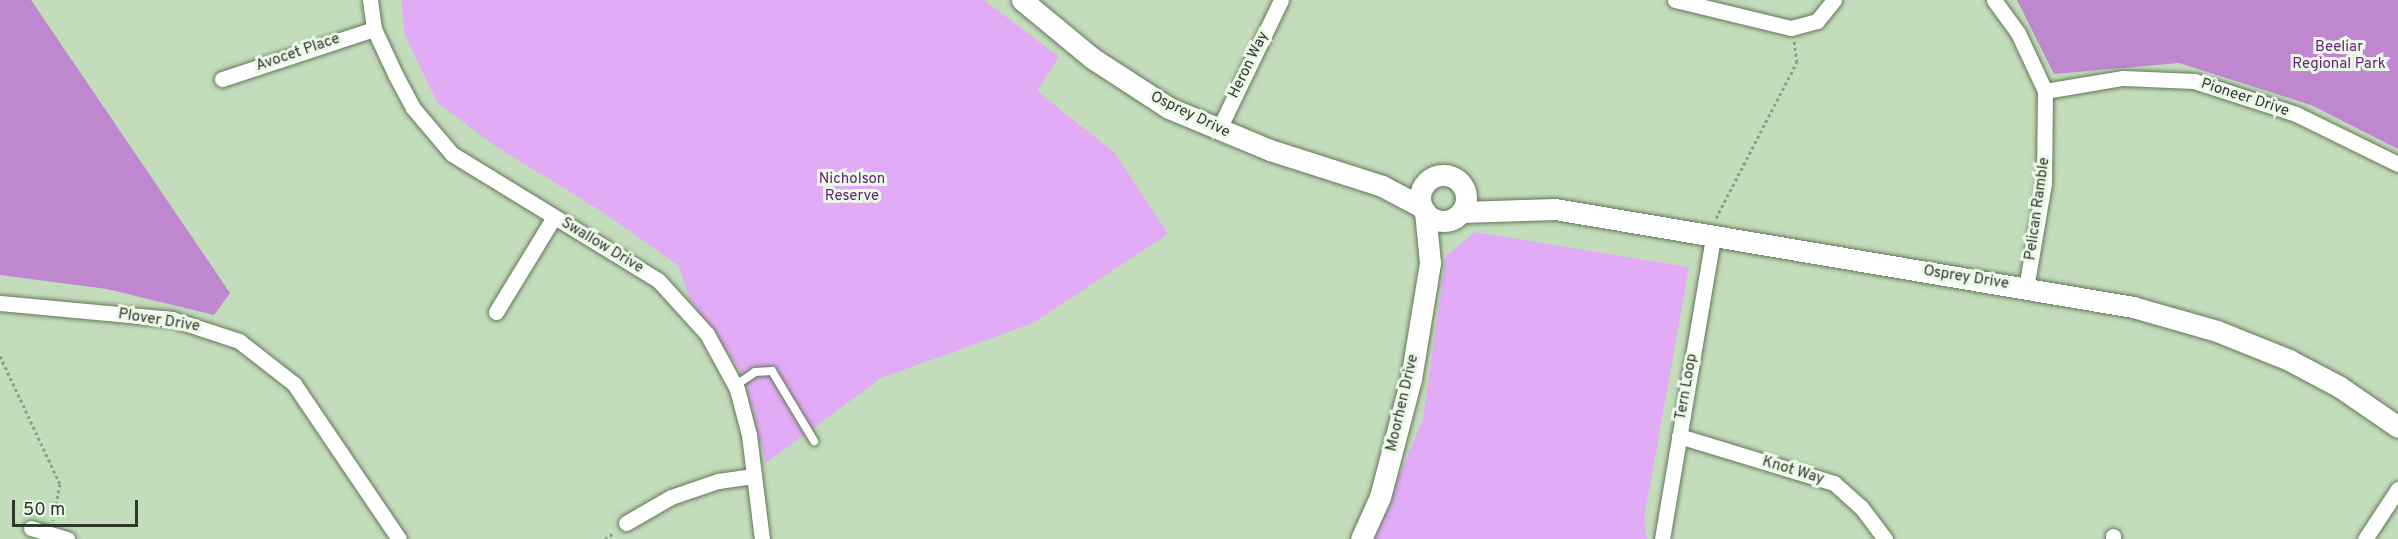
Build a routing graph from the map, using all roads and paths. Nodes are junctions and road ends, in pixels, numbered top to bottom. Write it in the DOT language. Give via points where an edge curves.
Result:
graph roads {
  1 [pos="370,0"];
  2 [pos="1022,0"];
  3 [pos="1281,0"];
  4 [pos="1675,0"];
  5 [pos="1834,0"];
  6 [pos="1994,0"];
  7 [pos="1791,28"];
  8 [pos="374,29"];
  9 [pos="222,79"];
  10 [pos="2045,91"];
  11 [pos="1218,131"];
  12 [pos="2398,164"];
  13 [pos="1428,181"];
  14 [pos="1463,185"];
  15 [pos="1382,186"];
  16 [pos="1424,209"];
  17 [pos="1509,209"];
  18 [pos="1457,215"];
  19 [pos="554,217"];
  20 [pos="1713,236"];
  21 [pos="1430,263"];
  22 [pos="2026,288"];
  23 [pos="0,303"];
  24 [pos="496,312"];
  25 [pos="0,356"];
  26 [pos="736,384"];
  27 [pos="2398,427"];
  28 [pos="1679,436"];
  29 [pos="814,441"];
  30 [pos="754,476"];
  31 [pos="2398,489"];
  32 [pos="626,523"];
  33 [pos="31,528"];
  34 [pos="50,534"];
  35 [pos="67,539"];
  36 [pos="399,539"];
  37 [pos="762,539"];
  38 [pos="1361,539"];
  39 [pos="1662,539"];
  40 [pos="1885,539"];
  41 [pos="2365,539"];
  1 -- 8 [label="street, Swallow Drive"];
  2 -- 11 [label="street, Osprey Drive" via="1126,81 1169,108"];
  3 -- 11 [label="street, Heron Way"];
  4 -- 7 [label="street"];
  5 -- 7 [label="street" via="1817,21"];
  6 -- 10 [label="street, Pelican Ramble" via="2018,33"];
  7 -- 20 [label="path" via="1797,62 1717,209"];
  8 -- 9 [label="street, Avocet Place"];
  8 -- 19 [label="street, Swallow Drive" via="414,108 453,154"];
  10 -- 12 [label="street, Pioneer Drive" via="2123,78 2194,81 2296,114"];
  10 -- 22 [label="street, Pelican Ramble" via="2044,183"];
  11 -- 15 [label="street, Osprey Drive"];
  13 -- 14 [label="street" via="1447,175"];
  13 -- 15 [label="street, Osprey Drive"];
  13 -- 16 [label="street" via="1421,193"];
  14 -- 17 [label="street, Osprey Drive"];
  14 -- 18 [label="street" via="1466,199"];
  15 -- 16 [label="street, Osprey Drive"];
  16 -- 18 [label="street" via="1438,220"];
  16 -- 21 [label="street, Moorhen Drive"];
  17 -- 18 [label="street, Osprey Drive"];
  17 -- 20 [label="street, Osprey Drive" via="1555,209"];
  18 -- 21 [label="street, Moorhen Drive"];
  19 -- 24 [label="street"];
  19 -- 26 [label="street, Swallow Drive" via="658,280 707,334"];
  20 -- 22 [label="street, Osprey Drive"];
  20 -- 28 [label="street, Tern Loop"];
  21 -- 38 [label="street, Moorhen Drive" via="1411,379 1392,455 1372,519"];
  22 -- 27 [label="street, Osprey Drive" via="2133,307 2217,331 2330,381"];
  23 -- 36 [label="street, Plover Drive" via="171,320 239,341 294,384"];
  25 -- 34 [label="path" via="60,484"];
  26 -- 29 [label="lane" via="755,372 772,370"];
  26 -- 30 [label="street, Swallow Drive"];
  28 -- 39 [label="street, Tern Loop"];
  28 -- 40 [label="street, Knot Way" via="1833,483 1861,507"];
  30 -- 32 [label="street" via="718,481 671,497"];
  30 -- 37 [label="street, Swallow Drive"];
  31 -- 41 [label="street"];
  33 -- 34 [label="street"];
  34 -- 35 [label="street"];
}
